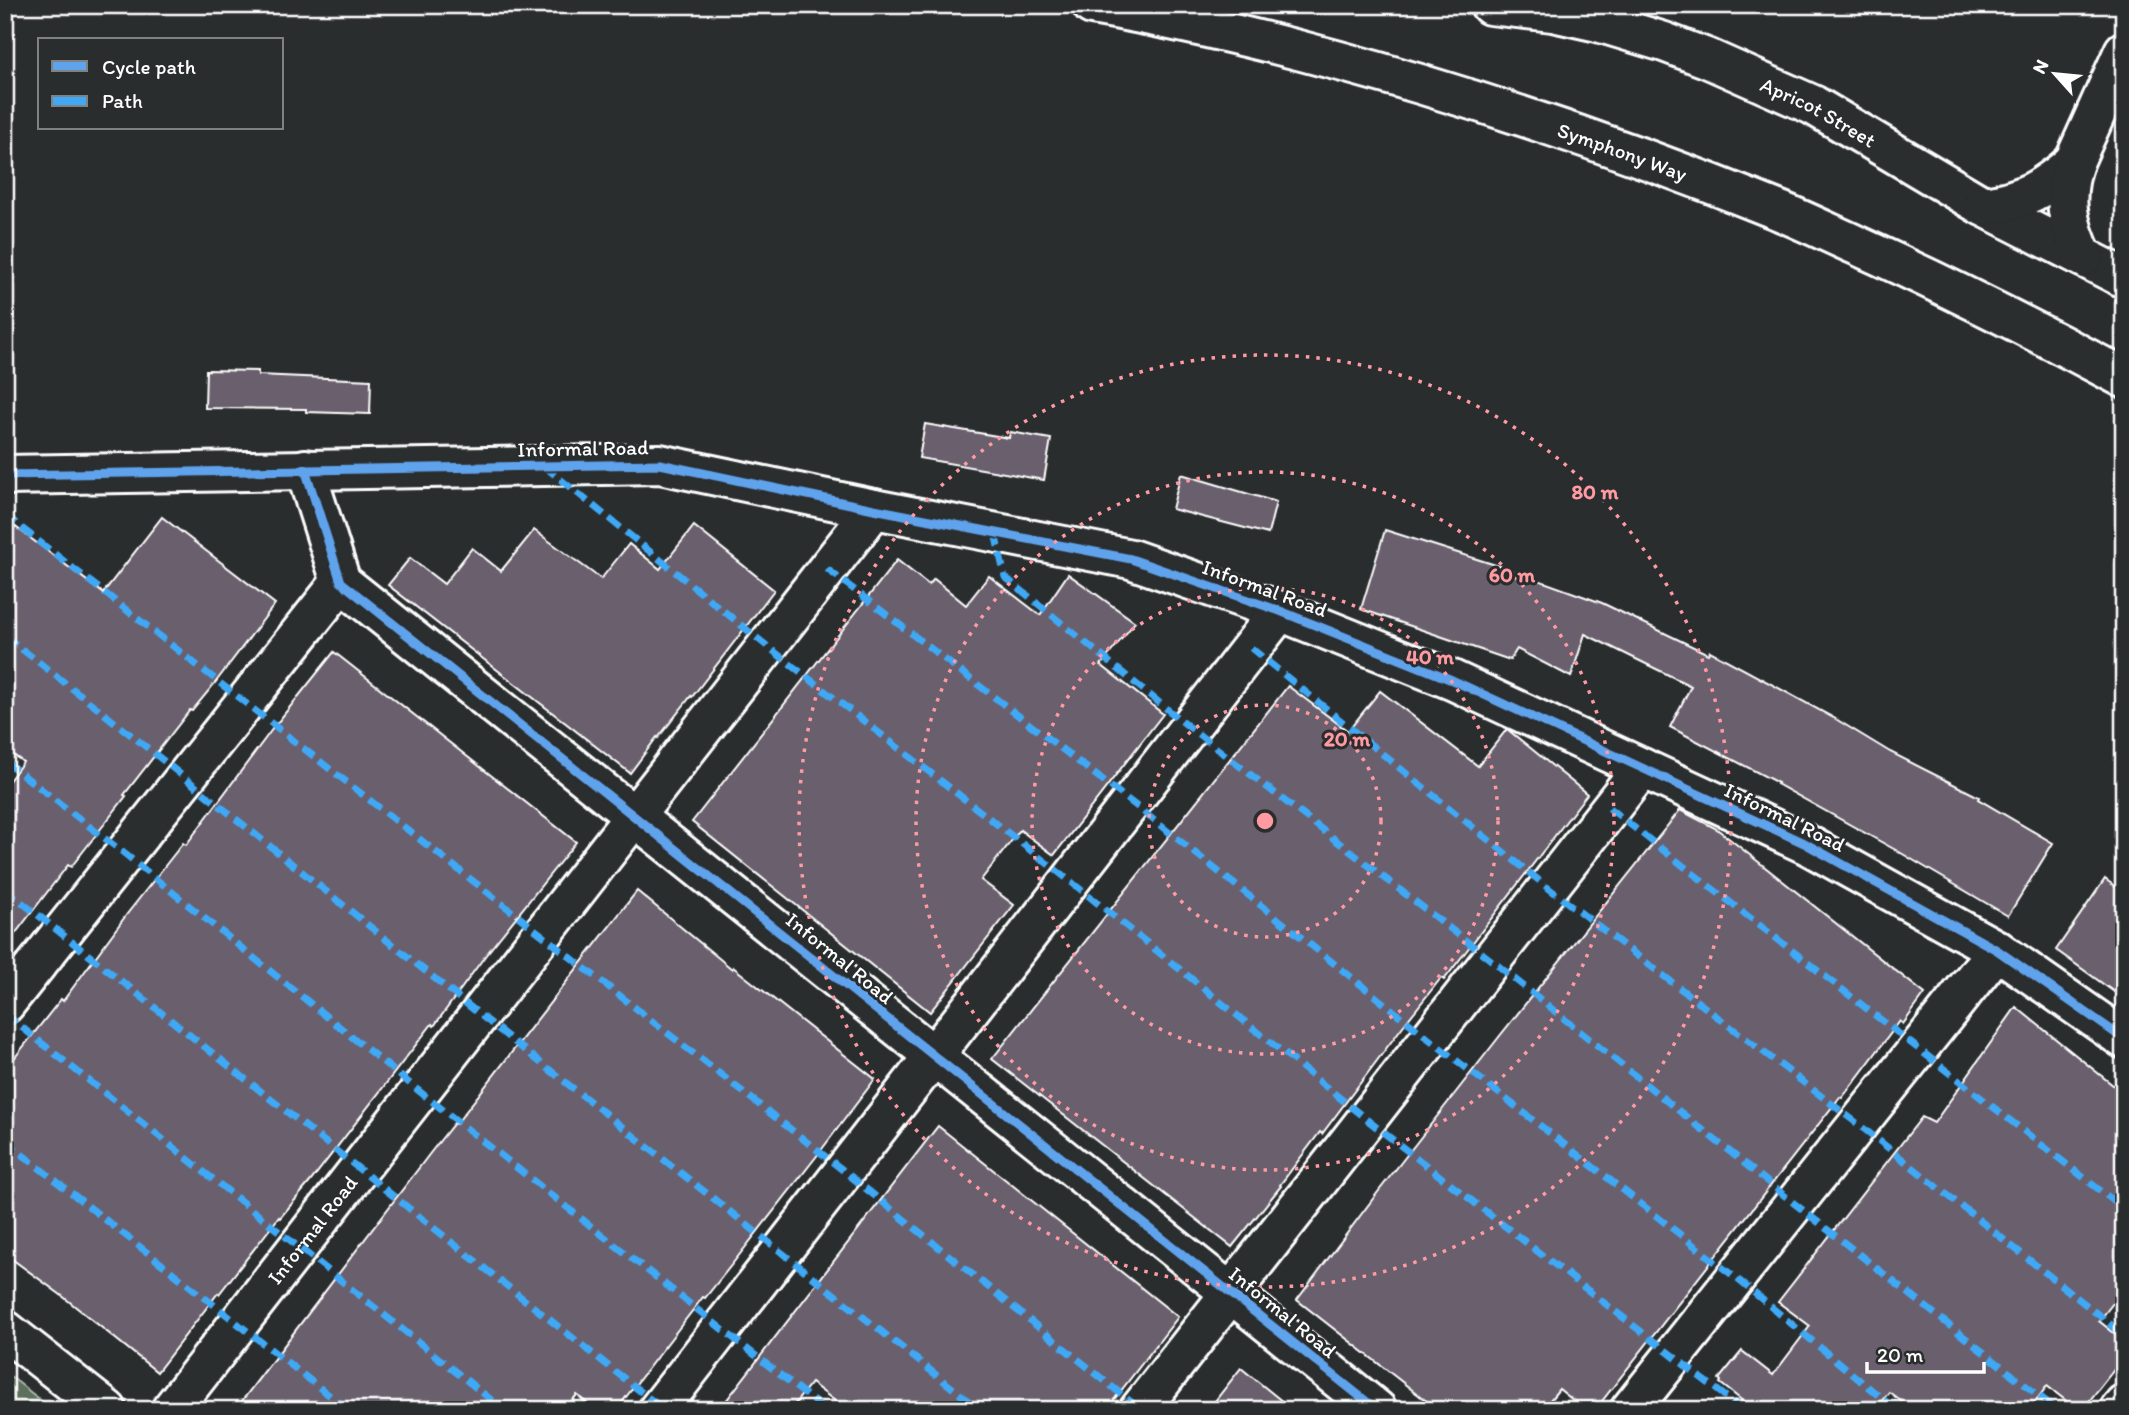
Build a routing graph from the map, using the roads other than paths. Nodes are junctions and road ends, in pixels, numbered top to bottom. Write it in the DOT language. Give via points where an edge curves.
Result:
graph roads {
  1 [pos="1092,5"];
  2 [pos="1490,5"];
  3 [pos="2124,51"];
  4 [pos="2074,162"];
  5 [pos="1983,206"];
  6 [pos="2083,257"];
  7 [pos="2124,278"];
  8 [pos="2124,378"];
  9 [pos="305,469"];
  10 [pos="5,475"];
  11 [pos="874,509"];
  12 [pos="341,582"];
  13 [pos="1280,611"];
  14 [pos="1642,768"];
  15 [pos="634,816"];
  16 [pos="1997,950"];
  17 [pos="5,1004"];
  18 [pos="2124,1038"];
  19 [pos="933,1056"];
  20 [pos="1230,1293"];
  21 [pos="5,1330"];
  22 [pos="2124,1404"];
  23 [pos="107,1410"];
  24 [pos="171,1410"];
  25 [pos="658,1410"];
  26 [pos="1139,1410"];
  27 [pos="1377,1410"];
  28 [pos="1630,1410"];
  29 [pos="2119,1410"];
  1 -- 8 [label="street, Symphony Way" via="1332,58 1494,106 1668,167 1904,267"];
  2 -- 5 [label="street, Apricot Street" via="1598,22 1709,59 1813,105"];
  3 -- 4 [label="street"];
  4 -- 5 [label="street" via="2028,195"];
  4 -- 6 [label="street" via="2066,197"];
  5 -- 6 [label="street, Apricot Street"];
  6 -- 7 [label="street, Apricot Street"];
  9 -- 10 [label="street, Informal Road"];
  9 -- 11 [label="street, Informal Road" via="660,464"];
  9 -- 12 [label="street"];
  11 -- 13 [label="street, Informal Road" via="1131,559"];
  11 -- 15 [label="street, Informal Road"];
  12 -- 15 [label="street, Informal Road"];
  12 -- 17 [label="street"];
  13 -- 14 [label="street, Informal Road" via="1452,680"];
  13 -- 19 [label="street"];
  14 -- 16 [label="street, Informal Road" via="1806,844"];
  14 -- 20 [label="street"];
  15 -- 19 [label="street, Informal Road"];
  15 -- 24 [label="street, Informal Road"];
  16 -- 18 [label="street, Informal Road"];
  16 -- 28 [label="street"];
  19 -- 20 [label="street, Informal Road"];
  19 -- 25 [label="street"];
  20 -- 26 [label="street"];
  20 -- 27 [label="street, Informal Road"];
  21 -- 23 [label="street"];
  22 -- 29 [label="street"];
}
